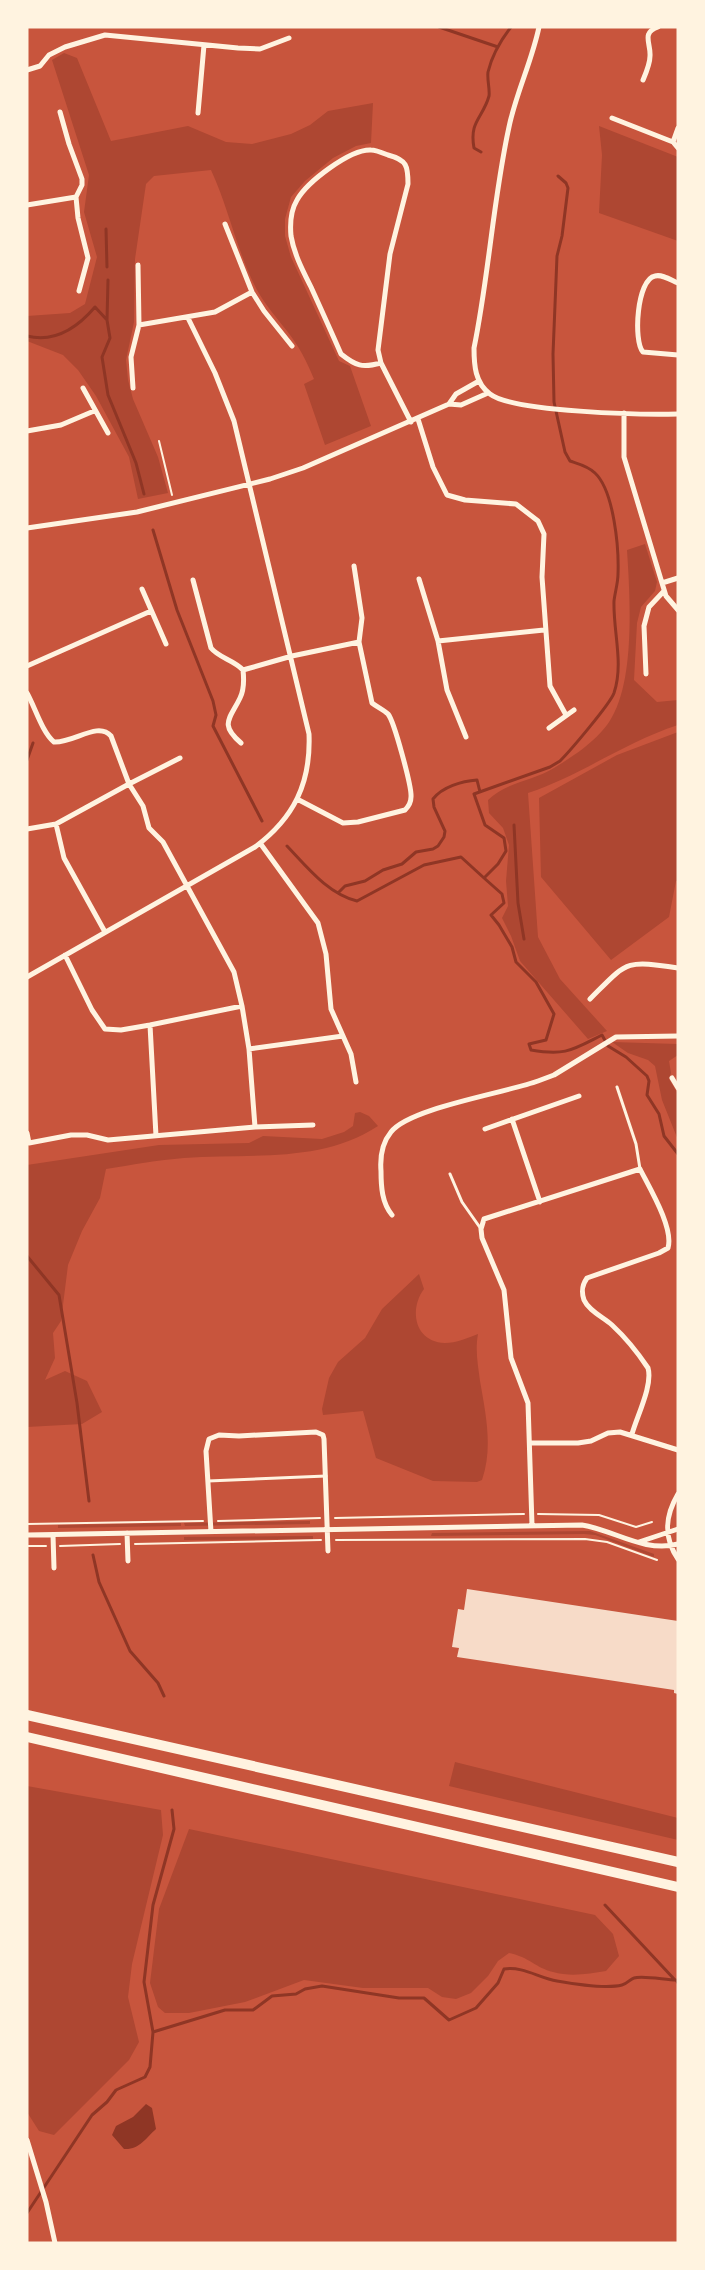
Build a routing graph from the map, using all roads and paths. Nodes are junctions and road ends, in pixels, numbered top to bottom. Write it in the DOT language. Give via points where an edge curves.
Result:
graph roads {
  1 [pos="103,27"];
  2 [pos="539,27"];
  3 [pos="658,27"];
  4 [pos="105,35"];
  5 [pos="289,38"];
  6 [pos="204,45"];
  7 [pos="27,70"];
  8 [pos="643,80"];
  9 [pos="60,112"];
  10 [pos="198,113"];
  11 [pos="612,118"];
  12 [pos="678,129"];
  13 [pos="673,142"];
  14 [pos="678,147"];
  15 [pos="76,197"];
  16 [pos="27,205"];
  17 [pos="225,224"];
  18 [pos="138,265"];
  19 [pos="678,283"];
  20 [pos="79,291"];
  21 [pos="252,292"];
  22 [pos="188,318"];
  23 [pos="139,325"];
  24 [pos="292,346"];
  25 [pos="678,355"];
  26 [pos="381,363"];
  27 [pos="479,381"];
  28 [pos="83,388"];
  29 [pos="133,388"];
  30 [pos="488,393"];
  31 [pos="449,404"];
  32 [pos="94,411"];
  33 [pos="624,413"];
  34 [pos="678,414"];
  35 [pos="418,419"];
  36 [pos="411,422"];
  37 [pos="27,431"];
  38 [pos="108,434"];
  39 [pos="159,441"];
  40 [pos="248,485"];
  41 [pos="174,504"];
  42 [pos="27,528"];
  43 [pos="354,566"];
  44 [pos="678,578"];
  45 [pos="419,579"];
  46 [pos="193,580"];
  47 [pos="662,583"];
  48 [pos="142,589"];
  49 [pos="664,591"];
  50 [pos="678,610"];
  51 [pos="151,611"];
  52 [pos="544,630"];
  53 [pos="438,641"];
  54 [pos="359,642"];
  55 [pos="166,644"];
  56 [pos="292,656"];
  57 [pos="27,666"];
  58 [pos="243,670"];
  59 [pos="646,674"];
  60 [pos="27,693"];
  61 [pos="574,710"];
  62 [pos="566,715"];
  63 [pos="549,728"];
  64 [pos="466,736"];
  65 [pos="241,743"];
  66 [pos="180,758"];
  67 [pos="129,784"];
  68 [pos="297,799"];
  69 [pos="56,824"];
  70 [pos="27,829"];
  71 [pos="260,843"];
  72 [pos="186,887"];
  73 [pos="105,932"];
  74 [pos="65,955"];
  75 [pos="678,968"];
  76 [pos="27,977"];
  77 [pos="590,999"];
  78 [pos="242,1006"];
  79 [pos="150,1025"];
  80 [pos="343,1036"];
  81 [pos="678,1036"];
  82 [pos="249,1049"];
  83 [pos="672,1078"];
  84 [pos="356,1082"];
  85 [pos="617,1087"];
  86 [pos="678,1088"];
  87 [pos="579,1096"];
  88 [pos="512,1119"];
  89 [pos="313,1125"];
  90 [pos="255,1127"];
  91 [pos="485,1129"];
  92 [pos="27,1133"];
  93 [pos="156,1136"];
  94 [pos="640,1169"];
  95 [pos="450,1174"];
  96 [pos="540,1202"];
  97 [pos="392,1215"];
  98 [pos="481,1229"];
  99 [pos="632,1434"];
  100 [pos="531,1443"];
  101 [pos="678,1450"];
  102 [pos="326,1476"];
  103 [pos="208,1481"];
  104 [pos="678,1494"];
  105 [pos="532,1514"];
  106 [pos="327,1518"];
  107 [pos="211,1521"];
  108 [pos="652,1522"];
  109 [pos="27,1524"];
  110 [pos="532,1525"];
  111 [pos="678,1529"];
  112 [pos="327,1530"];
  113 [pos="211,1532"];
  114 [pos="667,1532"];
  115 [pos="126,1533"];
  116 [pos="27,1535"];
  117 [pos="53,1535"];
  118 [pos="328,1539"];
  119 [pos="637,1543"];
  120 [pos="127,1544"];
  121 [pos="678,1544"];
  122 [pos="27,1546"];
  123 [pos="54,1546"];
  124 [pos="671,1546"];
  125 [pos="328,1551"];
  126 [pos="678,1559"];
  127 [pos="657,1560"];
  128 [pos="128,1561"];
  129 [pos="54,1568"];
  130 [pos="27,1715"];
  131 [pos="27,1737"];
  132 [pos="678,1862"];
  133 [pos="678,1887"];
  134 [pos="27,2140"];
  135 [pos="55,2243"];
  1 -- 4 [label="street"];
  2 -- 27 [label="street" via="515,100 501,170 474,348 474,369"];
  3 -- 8 [label="street" via="646,38 651,55"];
  4 -- 6 [label="street"];
  4 -- 7 [label="street" via="65,47 49,55 40,66"];
  5 -- 6 [label="street" via="260,49"];
  6 -- 10 [label="street"];
  9 -- 15 [label="street" via="82,179"];
  11 -- 13 [label="street"];
  12 -- 13 [label="street"];
  13 -- 14 [label="street"];
  15 -- 16 [label="street"];
  15 -- 20 [label="street" via="88,258"];
  17 -- 21 [label="street"];
  18 -- 23 [label="street"];
  19 -- 25 [label="street" via="662,276 646,282 638,310 638,343 648,354"];
  21 -- 22 [label="street" via="215,312"];
  21 -- 24 [label="street"];
  22 -- 23 [label="street"];
  22 -- 40 [label="street" via="228,403"];
  23 -- 29 [label="street" via="131,357"];
  26 -- 26 [label="street" via="378,344 390,254 408,184 406,165 400,158 371,150 337,163 309,186 297,200 291,235 341,354 354,364 368,367"];
  26 -- 36 [label="street"];
  27 -- 30 [label="street"];
  27 -- 31 [label="street" via="456,394"];
  28 -- 32 [label="street"];
  30 -- 31 [label="street" via="461,405"];
  30 -- 33 [label="street" via="510,403"];
  31 -- 35 [label="street"];
  32 -- 37 [label="street" via="61,425"];
  32 -- 38 [label="street"];
  33 -- 34 [label="street"];
  33 -- 47 [label="street" via="624,457"];
  35 -- 36 [label="street"];
  35 -- 52 [label="street" via="433,467 447,495 516,504 538,521 544,534"];
  36 -- 40 [label="street" via="294,472"];
  39 -- 41 [label="path"];
  40 -- 41 [label="street"];
  40 -- 56 [label="street"];
  41 -- 42 [label="street"];
  43 -- 54 [label="street" via="362,618"];
  44 -- 47 [label="street"];
  45 -- 53 [label="street"];
  46 -- 58 [label="street" via="211,648"];
  47 -- 49 [label="street"];
  48 -- 51 [label="street"];
  49 -- 50 [label="street"];
  49 -- 59 [label="street" via="649,607 644,626"];
  51 -- 55 [label="street"];
  51 -- 57 [label="street"];
  52 -- 53 [label="street"];
  52 -- 62 [label="street" via="550,686"];
  53 -- 64 [label="street" via="447,690"];
  54 -- 56 [label="street"];
  54 -- 68 [label="street" via="372,703 389,715 394,730 408,776 411,804 405,810 343,823"];
  56 -- 58 [label="street"];
  56 -- 68 [label="street" via="309,734 310,760"];
  58 -- 65 [label="street" via="240,698 228,718 229,731"];
  60 -- 67 [label="street" via="47,736 54,742 107,731"];
  61 -- 62 [label="street"];
  62 -- 63 [label="street"];
  66 -- 67 [label="street"];
  67 -- 69 [label="street"];
  67 -- 72 [label="street" via="143,806 149,828 163,842"];
  68 -- 71 [label="street" via="277,828"];
  69 -- 70 [label="street"];
  69 -- 73 [label="street" via="64,858"];
  71 -- 72 [label="street"];
  71 -- 80 [label="street" via="318,923 326,954 331,1009"];
  72 -- 73 [label="street"];
  72 -- 78 [label="street" via="234,972"];
  73 -- 74 [label="street"];
  74 -- 76 [label="street"];
  74 -- 79 [label="street" via="105,1029"];
  75 -- 77 [label="street" via="635,963 621,968"];
  78 -- 79 [label="street"];
  78 -- 82 [label="street"];
  79 -- 93 [label="street"];
  80 -- 82 [label="street"];
  80 -- 84 [label="street"];
  81 -- 97 [label="street" via="624,1035 609,1039 571,1065 538,1081 437,1108 398,1126 387,1139 380,1161 384,1202"];
  82 -- 90 [label="street"];
  83 -- 86 [label="street"];
  85 -- 94 [label="lane"];
  87 -- 88 [label="street"];
  88 -- 91 [label="street"];
  88 -- 96 [label="street"];
  89 -- 90 [label="street"];
  90 -- 93 [label="street"];
  92 -- 93 [label="street" via="29,1143 71,1135 108,1140"];
  94 -- 96 [label="street"];
  94 -- 99 [label="street" via="670,1245 665,1251 587,1278 582,1291 585,1302 611,1324 648,1368 649,1384"];
  95 -- 98 [label="lane" via="462,1202"];
  96 -- 98 [label="street" via="484,1220"];
  98 -- 100 [label="street" via="504,1290 512,1358 528,1403"];
  99 -- 100 [label="street" via="608,1433 578,1443"];
  99 -- 101 [label="street"];
  100 -- 105 [label="street"];
  102 -- 103 [label="lane"];
  102 -- 103 [label="street" via="324,1439 320,1433 219,1435 208,1439"];
  102 -- 106 [label="street"];
  103 -- 107 [label="street"];
  104 -- 114 [label="street" via="668,1516"];
  105 -- 106 [label="path"];
  105 -- 108 [label="path" via="599,1515 636,1527"];
  105 -- 110 [label="street"];
  106 -- 107 [label="path"];
  106 -- 112 [label="street"];
  107 -- 109 [label="path"];
  107 -- 113 [label="street"];
  110 -- 112 [label="street"];
  110 -- 119 [label="street" via="596,1527"];
  111 -- 114 [label="street"];
  112 -- 113 [label="street"];
  112 -- 118 [label="street"];
  113 -- 115 [label="street"];
  114 -- 119 [label="street"];
  114 -- 124 [label="street"];
  115 -- 117 [label="street"];
  115 -- 120 [label="street"];
  116 -- 117 [label="street"];
  117 -- 123 [label="street"];
  118 -- 120 [label="path"];
  118 -- 125 [label="street"];
  118 -- 127 [label="path" via="585,1539 607,1542"];
  119 -- 124 [label="street"];
  120 -- 123 [label="path"];
  120 -- 128 [label="street"];
  121 -- 124 [label="street"];
  122 -- 123 [label="path"];
  123 -- 129 [label="street"];
  124 -- 126 [label="street"];
  130 -- 132 [label="highway"];
  131 -- 133 [label="highway"];
  134 -- 135 [label="street"];
}
